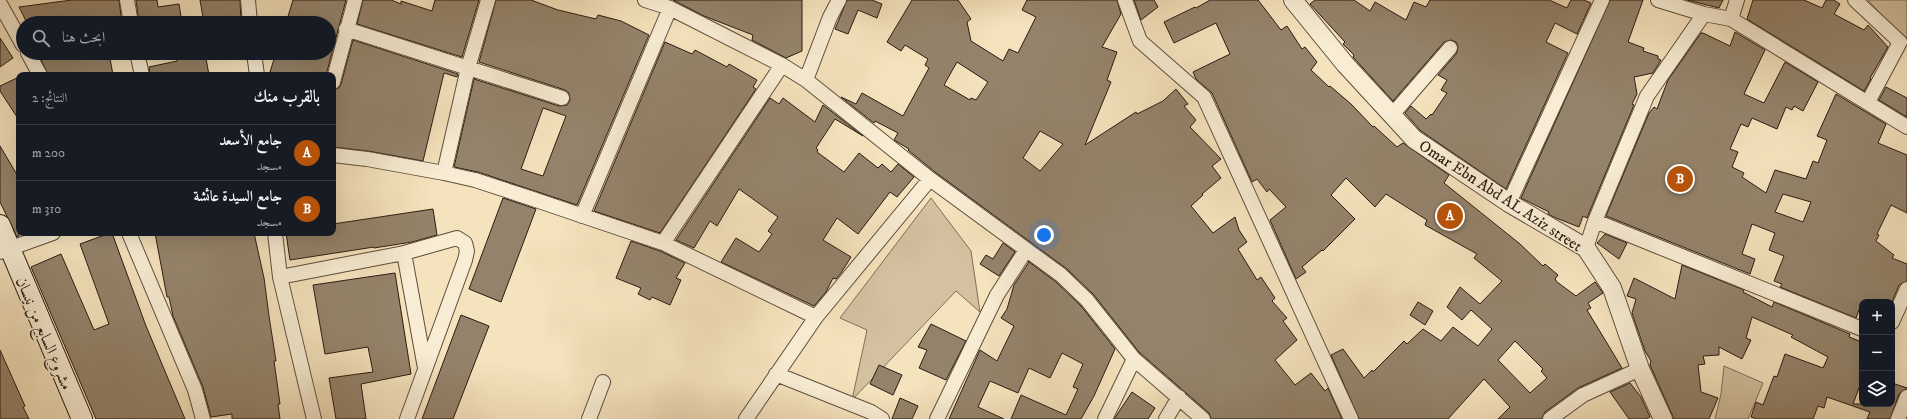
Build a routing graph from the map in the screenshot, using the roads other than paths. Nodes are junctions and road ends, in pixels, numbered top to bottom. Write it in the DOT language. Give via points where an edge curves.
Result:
graph roads {
  1 [pos="127,0"];
  2 [pos="248,0"];
  3 [pos="355,0"];
  4 [pos="488,0"];
  5 [pos="645,0"];
  6 [pos="828,0"];
  7 [pos="839,0"];
  8 [pos="1125,0"];
  9 [pos="1293,0"];
  10 [pos="1602,0"];
  11 [pos="1658,0"];
  12 [pos="1737,0"];
  13 [pos="1854,0"];
  14 [pos="0,4"];
  15 [pos="670,8"];
  16 [pos="1704,14"];
  17 [pos="130,16"];
  18 [pos="249,16"];
  19 [pos="830,17"];
  20 [pos="1731,19"];
  21 [pos="346,29"];
  22 [pos="16,33"];
  23 [pos="1450,48"];
  24 [pos="32,60"];
  25 [pos="139,60"];
  26 [pos="255,60"];
  27 [pos="782,65"];
  28 [pos="468,68"];
  29 [pos="38,72"];
  30 [pos="141,72"];
  31 [pos="257,72"];
  32 [pos="335,72"];
  33 [pos="806,80"];
  34 [pos="562,98"];
  35 [pos="1868,102"];
  36 [pos="1392,115"];
  37 [pos="1907,127"];
  38 [pos="336,155"];
  39 [pos="444,173"];
  40 [pos="930,179"];
  41 [pos="1509,203"];
  42 [pos="582,216"];
  43 [pos="1595,221"];
  44 [pos="0,225"];
  45 [pos="44,236"];
  46 [pos="130,236"];
  47 [pos="275,236"];
  48 [pos="663,242"];
  49 [pos="1586,248"];
  50 [pos="4,250"];
  51 [pos="1026,250"];
  52 [pos="404,253"];
  53 [pos="280,277"];
  54 [pos="1907,289"];
  55 [pos="1895,315"];
  56 [pos="816,317"];
  57 [pos="1859,328"];
  58 [pos="1134,359"];
  59 [pos="425,368"];
  60 [pos="1640,369"];
  61 [pos="776,374"];
  62 [pos="603,382"];
  63 [pos="1179,397"];
  64 [pos="1907,398"];
  65 [pos="82,419"];
  66 [pos="203,419"];
  67 [pos="314,419"];
  68 [pos="407,419"];
  69 [pos="589,419"];
  70 [pos="746,419"];
  71 [pos="882,419"];
  72 [pos="936,419"];
  73 [pos="1105,419"];
  74 [pos="1166,419"];
  75 [pos="1203,419"];
  76 [pos="1351,419"];
  77 [pos="1550,419"];
  78 [pos="1663,419"];
  79 [pos="1898,419"];
  1 -- 17 [label="street"];
  2 -- 18 [label="street"];
  3 -- 21 [label="street"];
  4 -- 28 [label="street"];
  5 -- 15 [label="street"];
  6 -- 19 [label="street"];
  7 -- 19 [label="street"];
  8 -- 76 [label="street" via="1140,41 1204,97"];
  9 -- 36 [label="street, Omar Ebn Abd AL Aziz street" via="1345,64"];
  10 -- 41 [label="street"];
  11 -- 16 [label="street"];
  12 -- 20 [label="street"];
  13 -- 35 [label="street" via="1900,42"];
  14 -- 22 [label="street"];
  15 -- 27 [label="street"];
  15 -- 42 [label="street"];
  16 -- 20 [label="street"];
  16 -- 43 [label="street" via="1647,96"];
  19 -- 33 [label="street"];
  20 -- 35 [label="street"];
  21 -- 28 [label="street"];
  21 -- 32 [label="street"];
  23 -- 36 [label="street"];
  24 -- 29 [label="street"];
  25 -- 30 [label="street"];
  26 -- 31 [label="street"];
  27 -- 33 [label="street"];
  27 -- 48 [label="street"];
  28 -- 34 [label="street"];
  28 -- 39 [label="street"];
  33 -- 40 [label="street"];
  35 -- 37 [label="street"];
  36 -- 41 [label="street, Omar Ebn Abd AL Aziz street" via="1414,139"];
  38 -- 39 [label="street"];
  39 -- 42 [label="street" via="475,180"];
  40 -- 51 [label="street"];
  40 -- 56 [label="street"];
  41 -- 49 [label="street, Omar Ebn Abd AL Aziz street"];
  42 -- 48 [label="street"];
  43 -- 49 [label="street"];
  43 -- 57 [label="street"];
  44 -- 50 [label="main road, مشروع السابع من نيسان"];
  45 -- 50 [label="street"];
  46 -- 66 [label="street" via="195,390"];
  47 -- 53 [label="street"];
  48 -- 56 [label="street"];
  49 -- 60 [label="street, Omar Ebn Abd AL Aziz street" via="1612,288"];
  50 -- 65 [label="main road, مشروع السابع من نيسان"];
  51 -- 58 [label="street" via="1061,275 1087,300"];
  51 -- 72 [label="street" via="997,295"];
  52 -- 53 [label="street"];
  52 -- 59 [label="street"];
  52 -- 59 [label="street" via="457,238 465,243 467,251"];
  53 -- 67 [label="street"];
  54 -- 55 [label="street"];
  56 -- 61 [label="street"];
  58 -- 63 [label="street"];
  58 -- 73 [label="street"];
  59 -- 68 [label="street"];
  60 -- 77 [label="street" via="1583,395"];
  60 -- 78 [label="street, Omar Ebn Abd AL Aziz street"];
  61 -- 70 [label="street"];
  61 -- 71 [label="street" via="871,412"];
  62 -- 69 [label="street"];
  63 -- 74 [label="street"];
  63 -- 75 [label="street"];
  64 -- 79 [label="street"];
}
